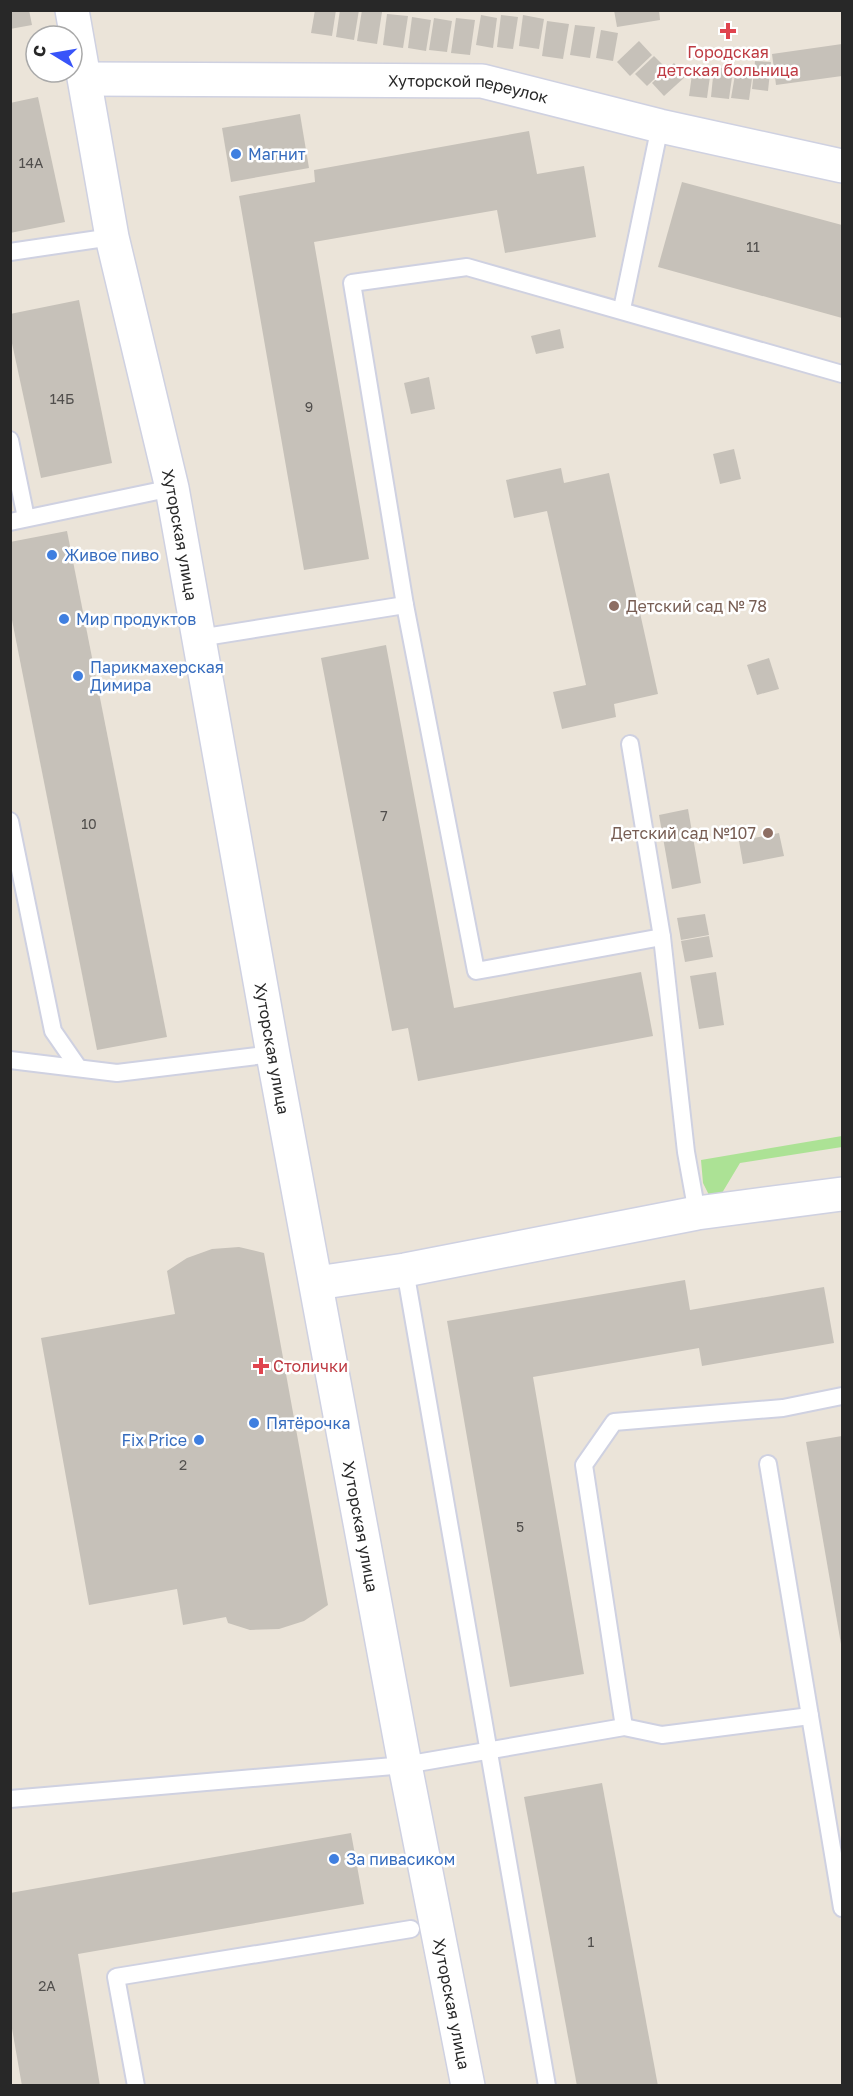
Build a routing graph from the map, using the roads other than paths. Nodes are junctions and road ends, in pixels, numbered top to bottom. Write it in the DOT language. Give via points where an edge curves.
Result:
graph roads {
  1 [pos="72,10"];
  2 [pos="85,79"];
  3 [pos="660,126"];
  4 [pos="843,166"];
  5 [pos="112,237"];
  6 [pos="10,252"];
  7 [pos="622,309"];
  8 [pos="843,374"];
  9 [pos="10,440"];
  10 [pos="172,488"];
  11 [pos="18,520"];
  12 [pos="405,605"];
  13 [pos="199,638"];
  14 [pos="630,744"];
  15 [pos="10,821"];
  16 [pos="662,937"];
  17 [pos="273,1054"];
  18 [pos="10,1060"];
  19 [pos="78,1067"];
  20 [pos="843,1194"];
  21 [pos="698,1213"];
  22 [pos="405,1270"];
  23 [pos="317,1283"];
  24 [pos="843,1396"];
  25 [pos="768,1464"];
  26 [pos="810,1716"];
  27 [pos="624,1727"];
  28 [pos="486,1750"];
  29 [pos="405,1765"];
  30 [pos="10,1799"];
  31 [pos="843,1908"];
  32 [pos="411,1929"];
  33 [pos="136,2085"];
  34 [pos="468,2085"];
  35 [pos="547,2085"];
  1 -- 2 [label="street, Хуторская улица"];
  2 -- 3 [label="street, Хуторской переулок" via="482,81"];
  2 -- 5 [label="street, Хуторская улица"];
  3 -- 4 [label="street, Хуторской переулок"];
  3 -- 7 [label="lane"];
  5 -- 6 [label="lane"];
  5 -- 10 [label="street, Хуторская улица"];
  7 -- 8 [label="lane"];
  7 -- 12 [label="lane" via="467,267 352,283"];
  9 -- 11 [label="lane"];
  10 -- 11 [label="lane"];
  10 -- 13 [label="street, Хуторская улица"];
  12 -- 13 [label="lane"];
  12 -- 16 [label="lane" via="476,971"];
  13 -- 17 [label="street, Хуторская улица"];
  14 -- 16 [label="lane"];
  15 -- 19 [label="lane" via="53,1032"];
  16 -- 21 [label="lane" via="686,1152"];
  17 -- 19 [label="lane" via="117,1073"];
  17 -- 23 [label="street, Хуторская улица"];
  18 -- 19 [label="lane"];
  20 -- 21 [label="street"];
  21 -- 22 [label="street"];
  22 -- 23 [label="street"];
  22 -- 28 [label="lane"];
  23 -- 29 [label="street, Хуторская улица"];
  24 -- 27 [label="lane" via="783,1408 614,1422 584,1466"];
  25 -- 26 [label="lane"];
  26 -- 27 [label="lane" via="662,1735"];
  26 -- 31 [label="lane"];
  27 -- 28 [label="lane"];
  28 -- 29 [label="lane"];
  28 -- 35 [label="lane"];
  29 -- 30 [label="lane"];
  29 -- 34 [label="street, Хуторская улица"];
  32 -- 33 [label="lane" via="116,1977"];
}
